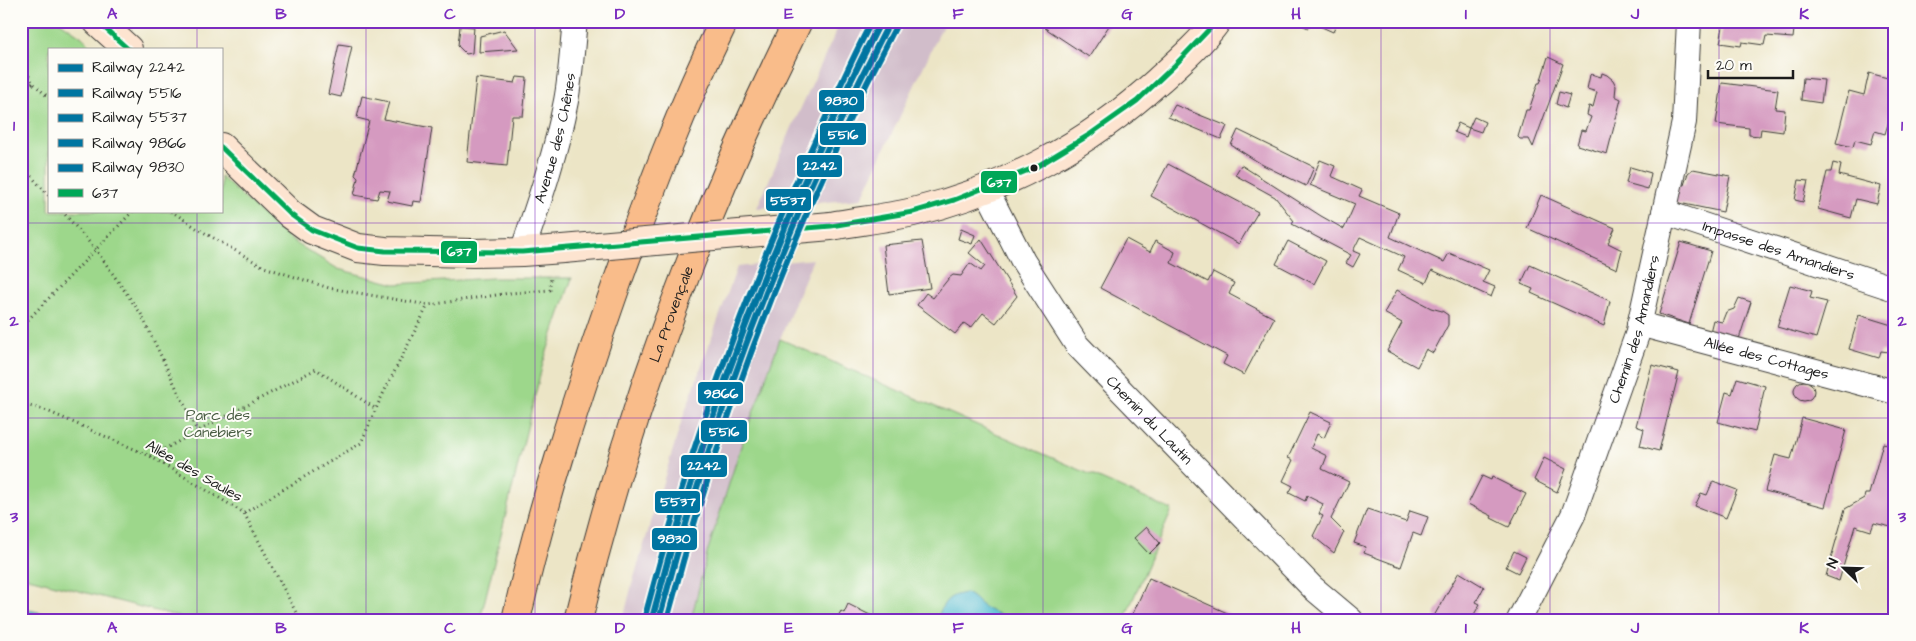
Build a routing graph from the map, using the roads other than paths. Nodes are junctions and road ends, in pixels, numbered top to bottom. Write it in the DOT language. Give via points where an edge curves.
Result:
graph roads {
  1 [pos="97,21"];
  2 [pos="575,21"];
  3 [pos="724,21"];
  4 [pos="798,21"];
  5 [pos="1217,21"];
  6 [pos="1689,21"];
  7 [pos="127,48"];
  8 [pos="222,148"];
  9 [pos="986,189"];
  10 [pos="1664,212"];
  11 [pos="522,252"];
  12 [pos="1895,289"];
  13 [pos="1639,324"];
  14 [pos="1895,392"];
  15 [pos="516,620"];
  16 [pos="578,620"];
  17 [pos="1351,620"];
  18 [pos="1519,620"];
  1 -- 7 [label="main road"];
  2 -- 11 [label="street, Avenue des Chênes" via="559,133"];
  3 -- 15 [label="highway" via="654,181 608,309 566,432"];
  4 -- 16 [label="highway, La Provençale" via="758,101 706,219 657,349 620,466"];
  5 -- 9 [label="main road" via="1137,101 1090,135 1036,167"];
  6 -- 10 [label="street, Chemin des Amandiers" via="1684,122"];
  8 -- 11 [label="main road" via="290,214 328,238 358,248 385,251"];
  9 -- 11 [label="main road, bridge" via="913,212 831,226"];
  9 -- 17 [label="street, Chemin du Lautin" via="1023,260 1077,346 1313,588"];
  10 -- 12 [label="street, Impasse des Amandiers"];
  10 -- 13 [label="street, Chemin des Amandiers"];
  13 -- 14 [label="street, Allée des Cottages"];
  13 -- 18 [label="street, Chemin des Amandiers" via="1573,515"];
}
